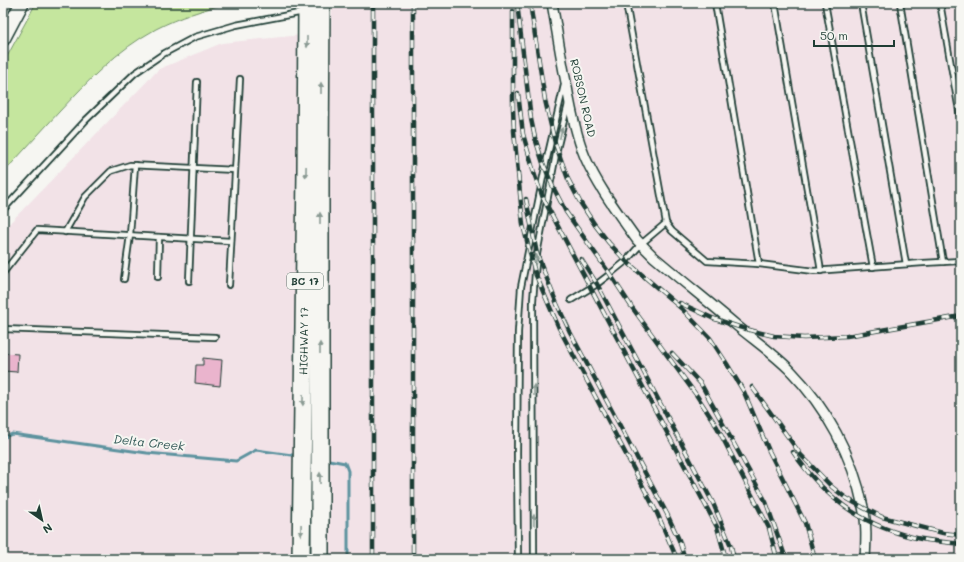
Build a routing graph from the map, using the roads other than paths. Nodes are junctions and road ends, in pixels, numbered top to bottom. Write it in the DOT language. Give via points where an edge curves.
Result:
graph roads {
  1 [pos="22,3"];
  2 [pos="552,3"];
  3 [pos="626,3"];
  4 [pos="715,3"];
  5 [pos="775,3"];
  6 [pos="825,3"];
  7 [pos="861,3"];
  8 [pos="900,3"];
  9 [pos="940,3"];
  10 [pos="312,6"];
  11 [pos="3,39"];
  12 [pos="240,79"];
  13 [pos="565,80"];
  14 [pos="197,82"];
  15 [pos="569,99"];
  16 [pos="961,122"];
  17 [pos="135,165"];
  18 [pos="194,168"];
  19 [pos="235,170"];
  20 [pos="3,210"];
  21 [pos="666,223"];
  22 [pos="65,232"];
  23 [pos="130,235"];
  24 [pos="159,237"];
  25 [pos="191,239"];
  26 [pos="231,241"];
  27 [pos="641,244"];
  28 [pos="961,261"];
  29 [pos="943,262"];
  30 [pos="759,264"];
  31 [pos="906,264"];
  32 [pos="873,267"];
  33 [pos="821,271"];
  34 [pos="3,272"];
  35 [pos="158,277"];
  36 [pos="124,279"];
  37 [pos="189,281"];
  38 [pos="229,285"];
  39 [pos="571,300"];
  40 [pos="3,329"];
  41 [pos="216,337"];
  42 [pos="301,559"];
  43 [pos="320,559"];
  44 [pos="518,559"];
  45 [pos="534,559"];
  46 [pos="865,559"];
  1 -- 11 [label="street"];
  2 -- 13 [label="street, ROBSON ROAD"];
  3 -- 21 [label="lane"];
  4 -- 30 [label="lane"];
  5 -- 33 [label="lane"];
  6 -- 32 [label="lane"];
  7 -- 31 [label="lane"];
  8 -- 29 [label="lane"];
  9 -- 16 [label="lane"];
  10 -- 20 [label="lane" via="194,37 163,54 135,73 86,120"];
  10 -- 42 [label="highway, HIGHWAY 17 / BC 17, one-way" via="306,164"];
  43 -- 10 [label="highway, HIGHWAY 17 / BC 17, one-way" via="320,163"];
  12 -- 19 [label="lane"];
  13 -- 15 [label="street, ROBSON ROAD"];
  13 -- 44 [label="lane" via="521,287 518,332"];
  14 -- 18 [label="lane"];
  15 -- 27 [label="street, ROBSON ROAD" via="585,157 613,206"];
  45 -- 15 [label="lane, one-way" via="535,273"];
  17 -- 18 [label="lane"];
  17 -- 22 [label="lane" via="111,171 85,197"];
  17 -- 23 [label="lane"];
  18 -- 19 [label="lane"];
  18 -- 25 [label="lane"];
  19 -- 26 [label="lane"];
  21 -- 27 [label="lane"];
  21 -- 30 [label="lane" via="707,261"];
  22 -- 23 [label="lane"];
  22 -- 34 [label="lane" via="36,230"];
  23 -- 24 [label="lane"];
  23 -- 36 [label="lane"];
  24 -- 25 [label="lane"];
  24 -- 35 [label="lane"];
  25 -- 26 [label="lane"];
  25 -- 37 [label="lane"];
  26 -- 38 [label="lane"];
  27 -- 39 [label="lane" via="610,274"];
  27 -- 46 [label="street, ROBSON ROAD" via="775,356 820,406 852,468 864,508"];
  28 -- 29 [label="lane"];
  29 -- 31 [label="lane"];
  30 -- 33 [label="lane"];
  31 -- 32 [label="lane"];
  32 -- 33 [label="lane"];
  40 -- 41 [label="lane"];
}
